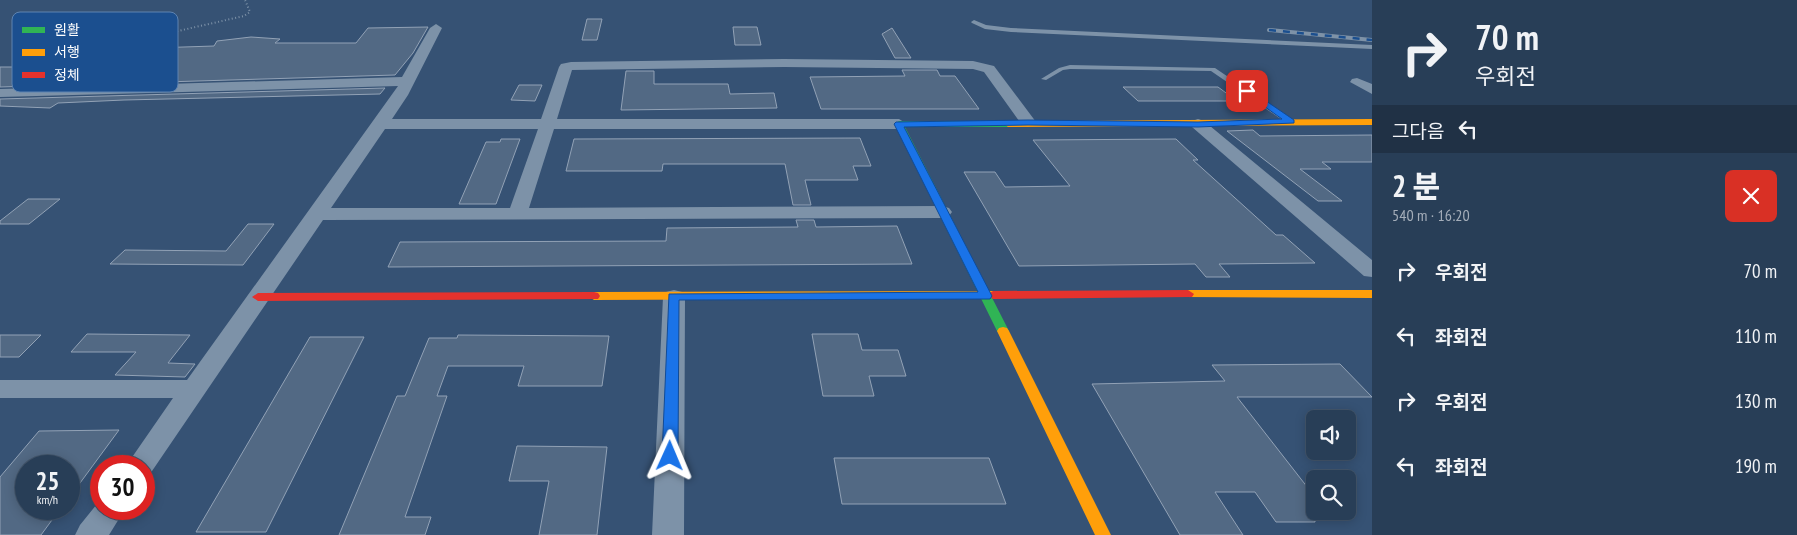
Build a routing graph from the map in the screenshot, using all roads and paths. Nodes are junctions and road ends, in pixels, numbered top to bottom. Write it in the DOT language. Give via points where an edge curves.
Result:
graph roads {
  1 [pos="245,0"];
  2 [pos="974,22"];
  3 [pos="436,28"];
  4 [pos="178,31"];
  5 [pos="1372,47"];
  6 [pos="1044,78"];
  7 [pos="408,81"];
  8 [pos="1357,82"];
  9 [pos="178,88"];
  10 [pos="1372,90"];
  11 [pos="42,92"];
  12 [pos="0,93"];
  13 [pos="1028,122"];
  14 [pos="1291,122"];
  15 [pos="1372,122"];
  16 [pos="380,124"];
  17 [pos="548,124"];
  18 [pos="899,124"];
  19 [pos="1198,124"];
  20 [pos="942,212"];
  21 [pos="518,213"];
  22 [pos="317,214"];
  23 [pos="1372,271"];
  24 [pos="1372,294"];
  25 [pos="986,296"];
  26 [pos="258,297"];
  27 [pos="674,297"];
  28 [pos="0,389"];
  29 [pos="193,389"];
  30 [pos="148,455"];
  31 [pos="102,520"];
  32 [pos="92,535"];
  33 [pos="668,535"];
  34 [pos="1103,535"];
  1 -- 4 [label="path" via="250,12 244,16"];
  2 -- 5 [label="lane" via="985,27 1011,30"];
  3 -- 7 [label="street"];
  6 -- 14 [label="lane" via="1070,67 1213,69"];
  7 -- 9 [label="street"];
  7 -- 16 [label="street"];
  8 -- 10 [label="street"];
  11 -- 12 [label="street"];
  13 -- 17 [label="street" via="989,69 982,66 580,64 566,67"];
  13 -- 18 [label="street"];
  13 -- 19 [label="street"];
  14 -- 15 [label="street"];
  14 -- 19 [label="street"];
  16 -- 17 [label="street"];
  16 -- 22 [label="street"];
  17 -- 18 [label="street"];
  17 -- 21 [label="street"];
  18 -- 20 [label="street"];
  19 -- 23 [label="street"];
  20 -- 21 [label="street"];
  20 -- 25 [label="street"];
  21 -- 22 [label="street"];
  22 -- 26 [label="street"];
  24 -- 25 [label="street"];
  25 -- 27 [label="street"];
  25 -- 34 [label="street"];
  26 -- 27 [label="street"];
  26 -- 29 [label="street"];
  27 -- 33 [label="street"];
  28 -- 29 [label="street"];
  29 -- 30 [label="street"];
  31 -- 32 [label="street"];
}
